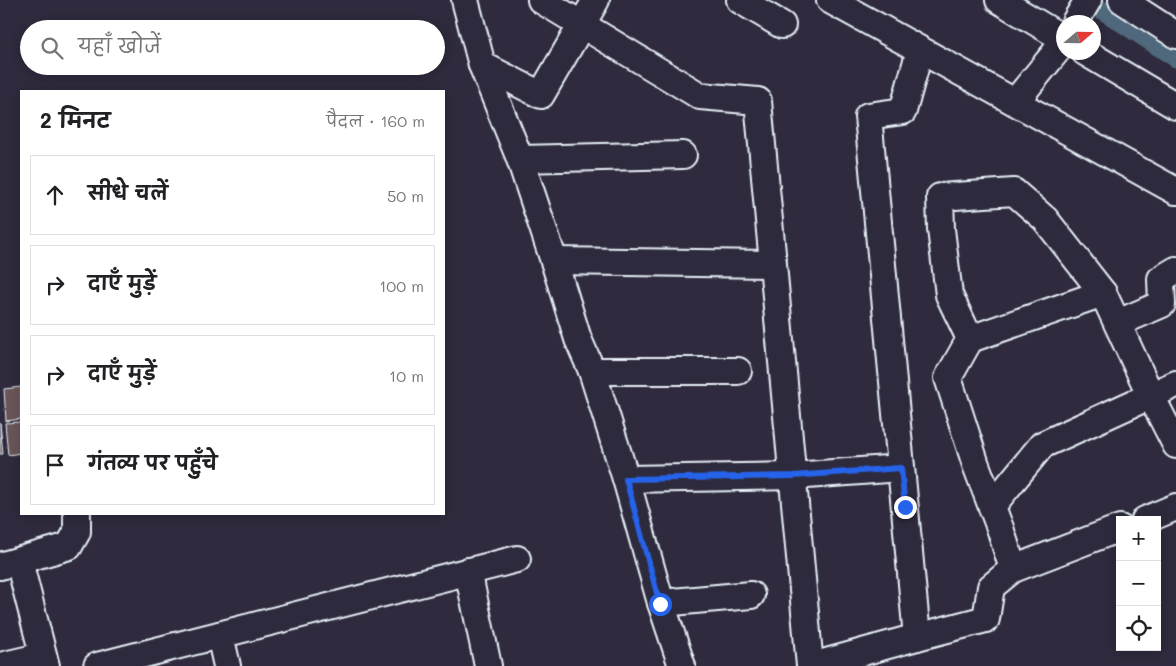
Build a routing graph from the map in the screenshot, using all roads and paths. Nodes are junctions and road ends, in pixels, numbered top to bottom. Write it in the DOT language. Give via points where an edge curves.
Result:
graph roads {
  1 [pos="465,0"];
  2 [pos="540,0"];
  3 [pos="596,0"];
  4 [pos="740,0"];
  5 [pos="830,0"];
  6 [pos="999,0"];
  7 [pos="1122,0"];
  8 [pos="582,25"];
  9 [pos="782,25"];
  10 [pos="1176,35"];
  11 [pos="1056,36"];
  12 [pos="920,50"];
  13 [pos="1056,51"];
  14 [pos="1098,60"];
  15 [pos="482,64"];
  16 [pos="1014,102"];
  17 [pos="1176,106"];
  18 [pos="683,155"];
  19 [pos="520,159"];
  20 [pos="1176,191"];
  21 [pos="554,261"];
  22 [pos="773,264"];
  23 [pos="1176,270"];
  24 [pos="1103,293"];
  25 [pos="1118,323"];
  26 [pos="970,339"];
  27 [pos="592,371"];
  28 [pos="738,371"];
  29 [pos="1176,384"];
  30 [pos="1150,394"];
  31 [pos="1176,445"];
  32 [pos="901,468"];
  33 [pos="793,476"];
  34 [pos="626,479"];
  35 [pos="992,506"];
  36 [pos="1176,507"];
  37 [pos="77,515"];
  38 [pos="1155,516"];
  39 [pos="1116,530"];
  40 [pos="517,559"];
  41 [pos="10,563"];
  42 [pos="1013,569"];
  43 [pos="468,571"];
  44 [pos="751,595"];
  45 [pos="660,604"];
  46 [pos="220,634"];
  47 [pos="917,637"];
  48 [pos="44,661"];
  49 [pos="0,666"];
  50 [pos="97,666"];
  51 [pos="228,666"];
  52 [pos="488,666"];
  53 [pos="682,666"];
  54 [pos="811,666"];
  1 -- 15 [label="street"];
  2 -- 8 [label="street"];
  3 -- 8 [label="street"];
  4 -- 9 [label="street"];
  5 -- 12 [label="street"];
  6 -- 11 [label="street"];
  7 -- 10 [label="street"];
  8 -- 15 [label="street" via="541,95"];
  8 -- 22 [label="street" via="700,96 758,100"];
  12 -- 16 [label="street"];
  12 -- 32 [label="street" via="903,111 868,116"];
  13 -- 16 [label="street"];
  14 -- 17 [label="street"];
  15 -- 19 [label="street"];
  16 -- 20 [label="street"];
  18 -- 19 [label="street"];
  19 -- 21 [label="street"];
  21 -- 22 [label="street"];
  21 -- 27 [label="street" via="578,339"];
  22 -- 33 [label="street"];
  23 -- 25 [label="street" via="1161,279 1162,304"];
  24 -- 25 [label="street"];
  24 -- 26 [label="street"];
  24 -- 26 [label="street" via="1045,219 1014,192 940,197 949,295"];
  25 -- 30 [label="street"];
  26 -- 35 [label="street" via="948,378"];
  27 -- 28 [label="street"];
  27 -- 34 [label="street"];
  29 -- 30 [label="street"];
  30 -- 31 [label="street"];
  30 -- 35 [label="street" via="1042,445"];
  32 -- 33 [label="street"];
  32 -- 47 [label="street"];
  33 -- 34 [label="street"];
  33 -- 54 [label="street"];
  34 -- 45 [label="street"];
  35 -- 42 [label="street"];
  36 -- 38 [label="street"];
  37 -- 41 [label="street" via="77,532 70,546"];
  39 -- 42 [label="street"];
  40 -- 43 [label="street"];
  41 -- 48 [label="street"];
  42 -- 47 [label="street" via="991,587 986,619"];
  43 -- 46 [label="street"];
  43 -- 52 [label="street"];
  44 -- 45 [label="street"];
  45 -- 53 [label="street"];
  46 -- 50 [label="street"];
  46 -- 51 [label="street"];
  47 -- 54 [label="street"];
  48 -- 49 [label="street"];
}
